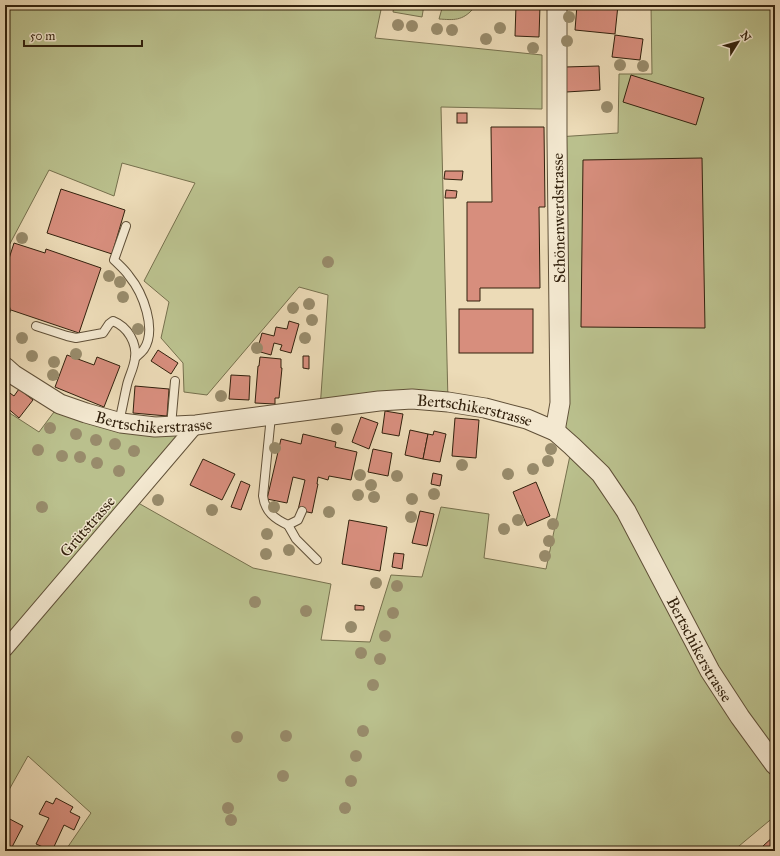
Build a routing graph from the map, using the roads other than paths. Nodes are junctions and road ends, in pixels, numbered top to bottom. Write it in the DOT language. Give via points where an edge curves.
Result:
graph roads {
  1 [pos="557,5"];
  2 [pos="126,226"];
  3 [pos="36,326"];
  4 [pos="135,358"];
  5 [pos="5,367"];
  6 [pos="175,380"];
  7 [pos="271,416"];
  8 [pos="119,422"];
  9 [pos="171,426"];
  10 [pos="196,426"];
  11 [pos="555,431"];
  12 [pos="302,511"];
  13 [pos="288,525"];
  14 [pos="317,560"];
  15 [pos="5,649"];
  16 [pos="775,765"];
  1 -- 11 [label="street, Schönenwerdstrasse" via="560,403"];
  2 -- 4 [label="lane" via="114,260 130,276 144,302 149,328 144,350"];
  3 -- 4 [label="lane" via="76,338 103,332 113,321 131,336"];
  4 -- 8 [label="lane"];
  5 -- 8 [label="street, Bertschikerstrasse" via="60,404"];
  6 -- 9 [label="lane"];
  7 -- 10 [label="street, Bertschikerstrasse"];
  7 -- 11 [label="street, Bertschikerstrasse" via="412,399 485,408 527,419"];
  7 -- 13 [label="lane" via="263,502 273,517"];
  8 -- 9 [label="street, Bertschikerstrasse" via="155,427"];
  9 -- 10 [label="street, Bertschikerstrasse"];
  10 -- 15 [label="street, Grütstrasse"];
  11 -- 16 [label="street, Bertschikerstrasse" via="601,474 626,511 710,671"];
  12 -- 13 [label="lane" via="298,520"];
  13 -- 14 [label="lane" via="296,539"];
}
